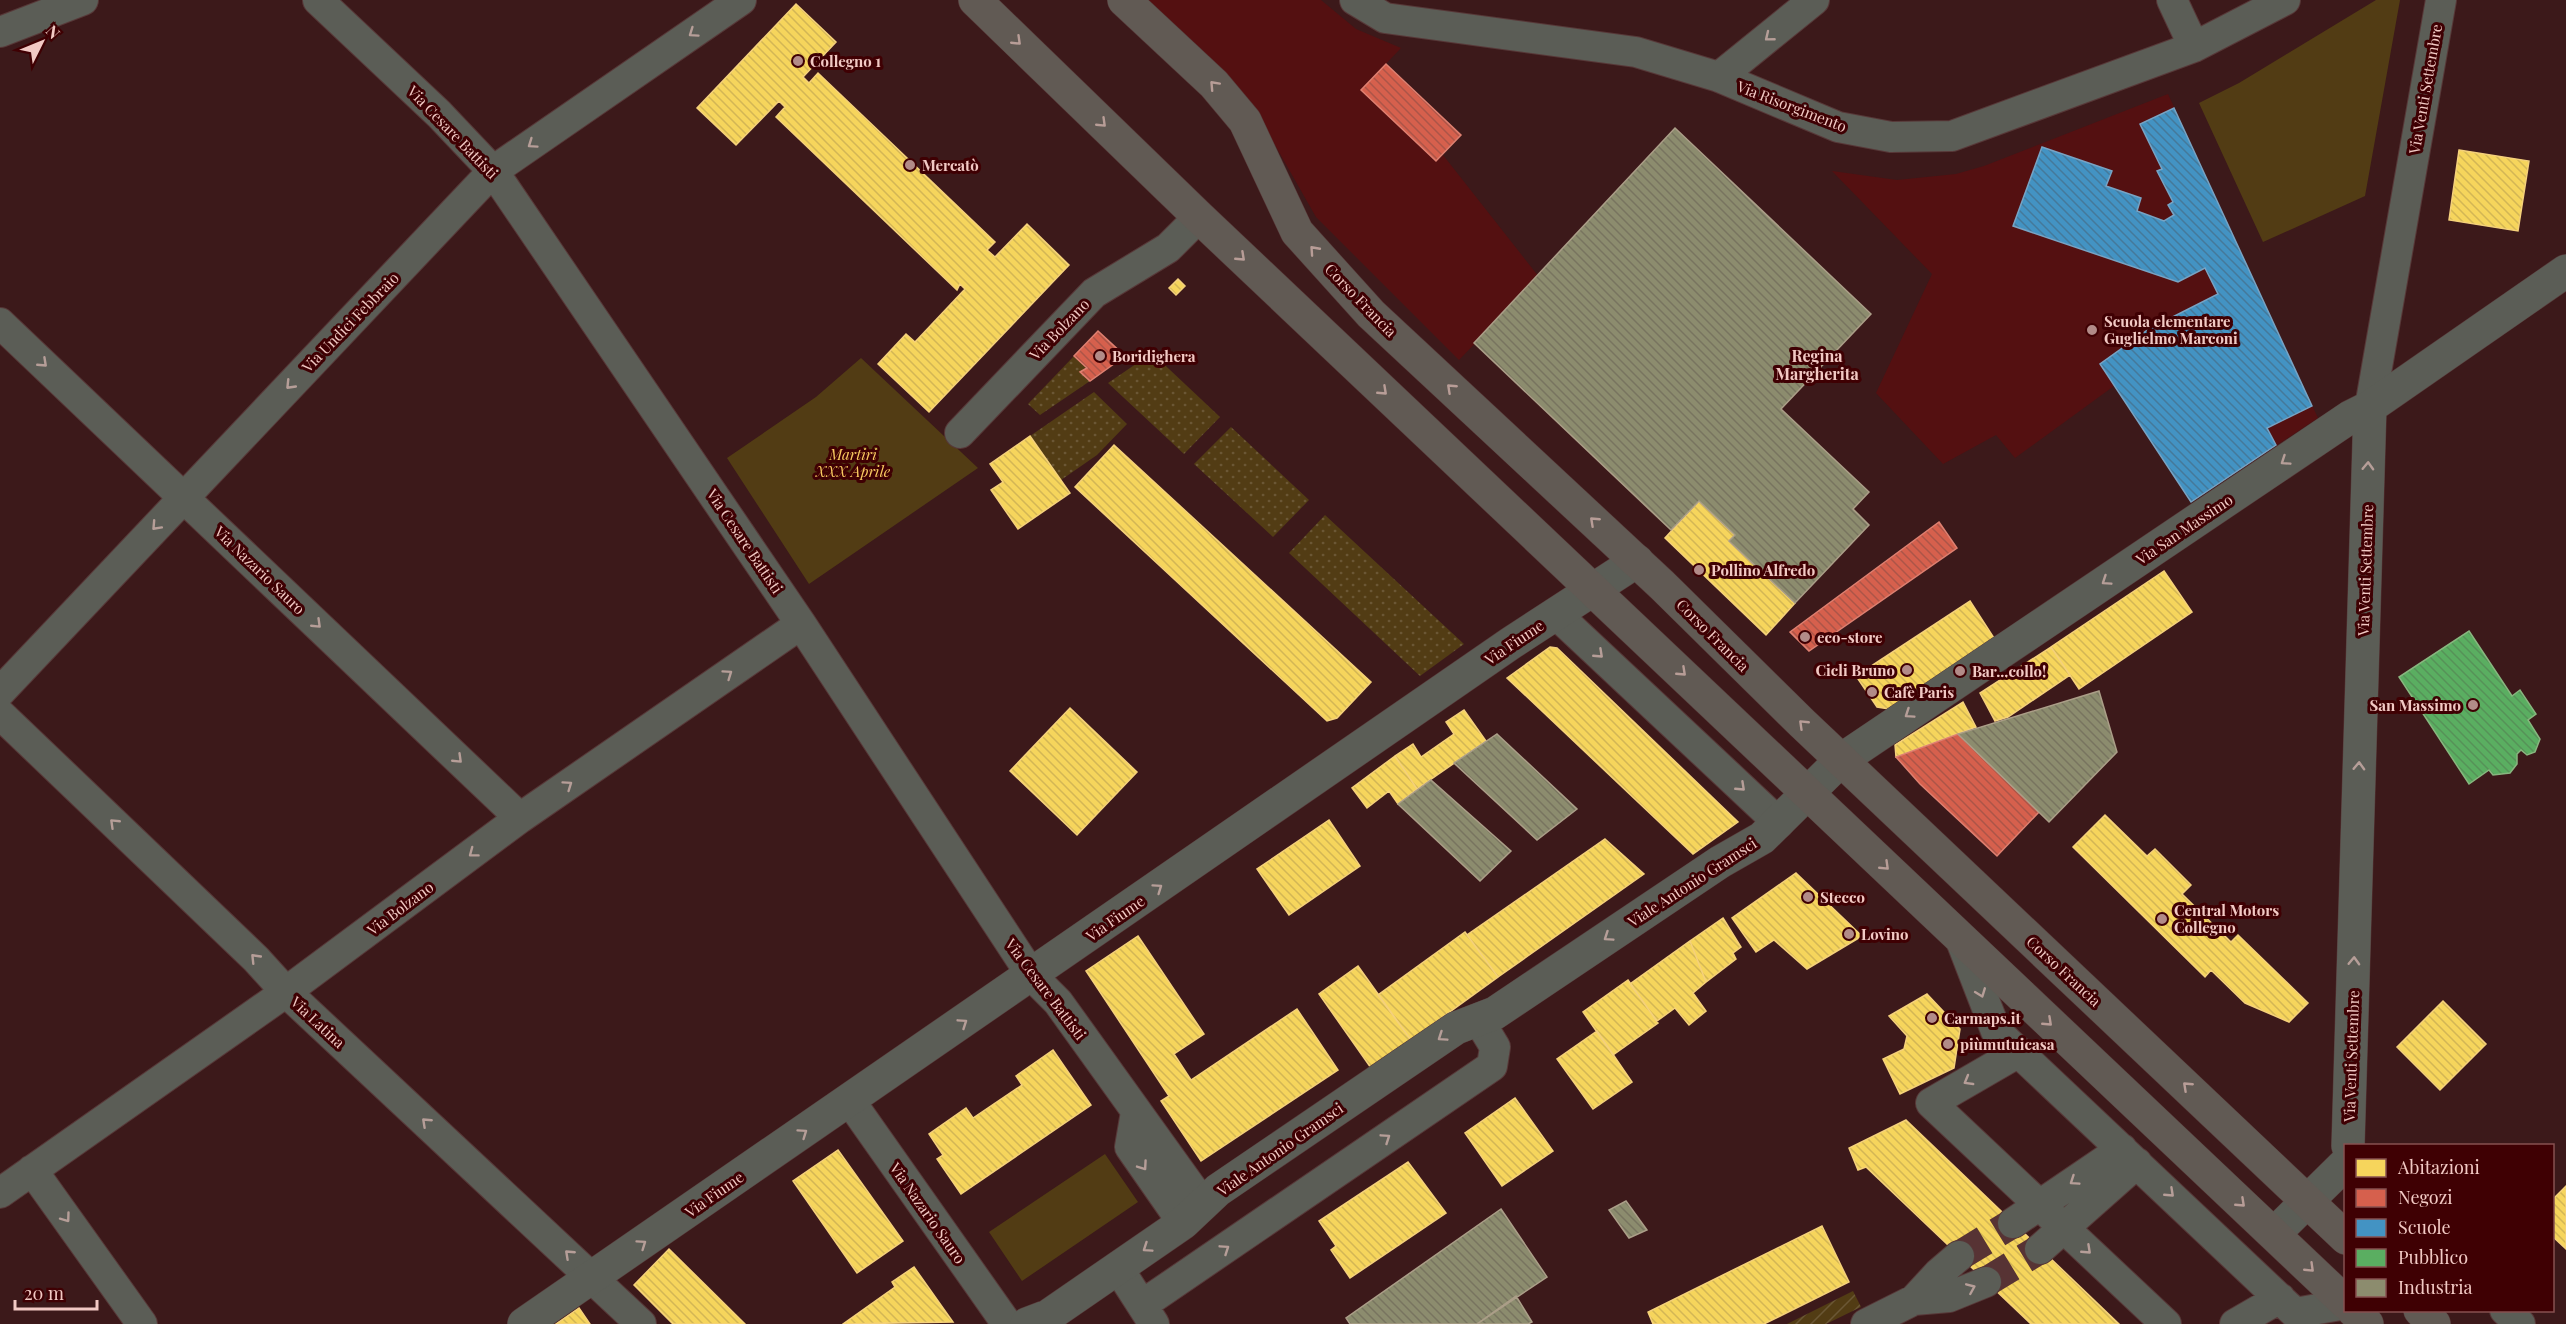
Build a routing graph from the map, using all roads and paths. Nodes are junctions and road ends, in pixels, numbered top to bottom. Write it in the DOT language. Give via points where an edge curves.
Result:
graph roads {
  1 [pos="83,0"];
  2 [pos="318,0"];
  3 [pos="741,0"];
  4 [pos="975,0"];
  5 [pos="1124,0"];
  6 [pos="1354,0"];
  7 [pos="1814,0"];
  8 [pos="2172,0"];
  9 [pos="2284,0"];
  10 [pos="2441,0"];
  11 [pos="1396,9"];
  12 [pos="0,33"];
  13 [pos="2194,47"];
  14 [pos="1719,77"];
  15 [pos="493,171"];
  16 [pos="1198,217"];
  17 [pos="2566,271"];
  18 [pos="0,323"];
  19 [pos="2370,407"];
  20 [pos="960,433"];
  21 [pos="183,497"];
  22 [pos="1637,561"];
  23 [pos="1593,589"];
  24 [pos="1556,614"];
  25 [pos="801,624"];
  26 [pos="0,692"];
  27 [pos="0,714"];
  28 [pos="1841,760"];
  29 [pos="1808,793"];
  30 [pos="520,819"];
  31 [pos="1779,823"];
  32 [pos="1960,938"];
  33 [pos="1032,976"];
  34 [pos="286,992"];
  35 [pos="1478,1019"];
  36 [pos="2019,1052"];
  37 [pos="850,1101"];
  38 [pos="2348,1144"];
  39 [pos="2130,1156"];
  40 [pos="2344,1165"];
  41 [pos="32,1170"];
  42 [pos="0,1193"];
  43 [pos="2307,1200"];
  44 [pos="2039,1205"];
  45 [pos="1193,1213"];
  46 [pos="2013,1223"];
  47 [pos="2064,1228"];
  48 [pos="2274,1234"];
  49 [pos="2344,1236"];
  50 [pos="2040,1249"];
  51 [pos="1959,1256"];
  52 [pos="2244,1262"];
  53 [pos="1118,1268"];
  54 [pos="594,1277"];
  55 [pos="1986,1282"];
  56 [pos="2280,1298"];
  57 [pos="1914,1300"];
  58 [pos="2344,1302"];
  59 [pos="2344,1304"];
  60 [pos="2354,1312"];
  61 [pos="2421,1312"];
  62 [pos="2506,1312"];
  63 [pos="1148,1315"];
  64 [pos="142,1324"];
  65 [pos="524,1324"];
  66 [pos="641,1324"];
  67 [pos="1007,1324"];
  68 [pos="1027,1324"];
  69 [pos="1866,1324"];
  70 [pos="2166,1324"];
  71 [pos="2235,1324"];
  72 [pos="2367,1324"];
  73 [pos="2434,1324"];
  74 [pos="2520,1324"];
  1 -- 12 [label="street"];
  2 -- 15 [label="street, Via Cesare Battisti" via="439,114"];
  3 -- 15 [label="street, Via Undici Febbraio, one-way"];
  4 -- 16 [label="main road, one-way"];
  22 -- 5 [label="main road, Corso Francia, one-way" via="1371,314 1297,232 1245,121 1214,84"];
  6 -- 11 [label="street, Via Risorgimento"];
  7 -- 14 [label="street, one-way"];
  8 -- 13 [label="street"];
  9 -- 13 [label="street, Via Risorgimento"];
  10 -- 19 [label="street, Via Venti Settembre"];
  11 -- 14 [label="street, Via Risorgimento" via="1636,52"];
  13 -- 14 [label="street, Via Risorgimento" via="1952,136 1891,137 1838,127"];
  15 -- 21 [label="street, Via Undici Febbraio, one-way"];
  15 -- 25 [label="street, Via Cesare Battisti"];
  16 -- 20 [label="street, Via Bolzano" via="1168,248 1094,293"];
  16 -- 23 [label="main road, one-way"];
  17 -- 19 [label="street, Via San Massimo"];
  18 -- 21 [label="street, Via Nazario Sauro, one-way"];
  19 -- 28 [label="street, Via San Massimo, one-way"];
  38 -- 19 [label="street, Via Venti Settembre, one-way"];
  21 -- 26 [label="street, Via Undici Febbraio, one-way"];
  21 -- 30 [label="street, Via Nazario Sauro, one-way"];
  22 -- 23 [label="street, Via Fiume"];
  28 -- 22 [label="main road, Corso Francia, one-way"];
  23 -- 24 [label="street, Via Fiume"];
  23 -- 29 [label="main road, one-way"];
  24 -- 31 [label="street, one-way"];
  33 -- 24 [label="street, Via Fiume, one-way"];
  30 -- 25 [label="street, Via Bolzano, one-way"];
  25 -- 33 [label="street, Via Cesare Battisti"];
  34 -- 27 [label="street, Via Latina, one-way"];
  28 -- 29 [label="street, Via San Massimo"];
  43 -- 28 [label="main road, Corso Francia, one-way"];
  29 -- 31 [label="street, Viale Antonio Gramsci"];
  29 -- 32 [label="main road, one-way"];
  30 -- 34 [label="street, Via Bolzano, one-way"];
  31 -- 35 [label="street, Viale Antonio Gramsci, one-way" via="1762,838 1495,1013"];
  32 -- 36 [label="street, one-way" via="1996,1031"];
  32 -- 48 [label="main road, one-way"];
  37 -- 33 [label="street, Via Fiume, one-way"];
  33 -- 45 [label="street, Via Cesare Battisti" via="1058,1002 1136,1112"];
  34 -- 41 [label="street, Via Bolzano"];
  54 -- 34 [label="street, Via Latina, one-way"];
  35 -- 45 [label="street, Viale Antonio Gramsci, one-way" via="1456,1028 1218,1190"];
  63 -- 35 [label="street, one-way" via="1492,1066 1495,1047"];
  36 -- 39 [label="street"];
  36 -- 44 [label="street, one-way" via="1931,1103"];
  54 -- 37 [label="street, Via Fiume, one-way"];
  37 -- 67 [label="street, Via Nazario Sauro"];
  39 -- 44 [label="street, one-way"];
  39 -- 47 [label="street"];
  39 -- 52 [label="street, one-way"];
  40 -- 43 [label="street"];
  41 -- 42 [label="street, Via Bolzano"];
  41 -- 64 [label="street, one-way"];
  43 -- 48 [label="street"];
  43 -- 49 [label="main road, Corso Francia"];
  44 -- 46 [label="street"];
  44 -- 47 [label="street"];
  45 -- 53 [label="street, Viale Antonio Gramsci, one-way"];
  47 -- 50 [label="street"];
  47 -- 70 [label="street, one-way"];
  48 -- 52 [label="street"];
  48 -- 58 [label="main road, one-way"];
  51 -- 57 [label="street"];
  52 -- 56 [label="street"];
  53 -- 63 [label="street"];
  53 -- 68 [label="street, Viale Antonio Gramsci" via="1048,1316"];
  54 -- 65 [label="street, Via Fiume"];
  54 -- 66 [label="street, Via Latina"];
  57 -- 55 [label="street, one-way" via="1949,1298"];
  56 -- 59 [label="street" via="2295,1312"];
  56 -- 71 [label="street"];
  57 -- 69 [label="street"];
  60 -- 72 [label="main road"];
  61 -- 73 [label="main road"];
  62 -- 74 [label="street"];
}
